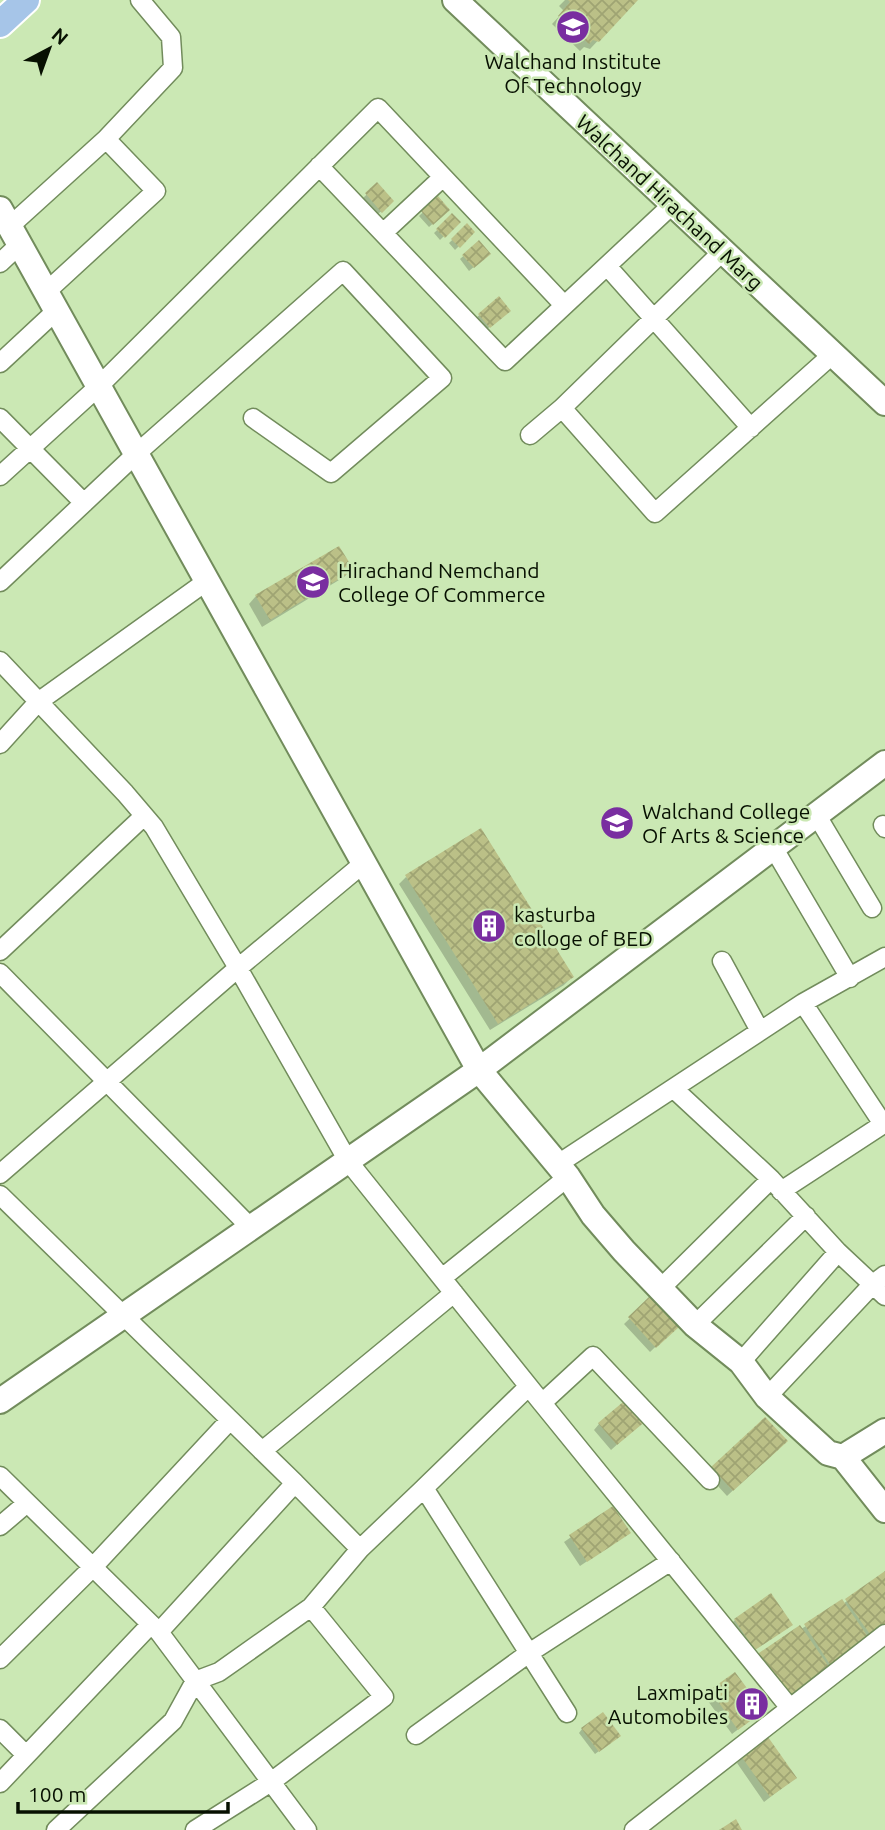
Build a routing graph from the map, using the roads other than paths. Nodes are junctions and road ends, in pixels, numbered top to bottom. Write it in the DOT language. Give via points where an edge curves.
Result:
graph roads {
  1 [pos="26,0"];
  2 [pos="140,0"];
  3 [pos="455,0"];
  4 [pos="0,24"];
  5 [pos="106,139"];
  6 [pos="319,166"];
  7 [pos="443,177"];
  8 [pos="673,204"];
  9 [pos="10,226"];
  10 [pos="383,233"];
  11 [pos="723,251"];
  12 [pos="0,263"];
  13 [pos="607,265"];
  14 [pos="52,301"];
  15 [pos="564,305"];
  16 [pos="654,318"];
  17 [pos="833,354"];
  18 [pos="0,363"];
  19 [pos="99,386"];
  20 [pos="882,396"];
  21 [pos="562,408"];
  22 [pos="0,418"];
  23 [pos="253,418"];
  24 [pos="751,428"];
  25 [pos="530,435"];
  26 [pos="29,449"];
  27 [pos="136,454"];
  28 [pos="0,476"];
  29 [pos="84,503"];
  30 [pos="207,581"];
  31 [pos="0,582"];
  32 [pos="0,661"];
  33 [pos="38,702"];
  34 [pos="0,744"];
  35 [pos="885,762"];
  36 [pos="816,814"];
  37 [pos="144,816"];
  38 [pos="773,846"];
  39 [pos="364,863"];
  40 [pos="872,908"];
  41 [pos="0,951"];
  42 [pos="885,957"];
  43 [pos="722,961"];
  44 [pos="238,968"];
  45 [pos="0,973"];
  46 [pos="850,978"];
  47 [pos="803,1003"];
  48 [pos="760,1031"];
  49 [pos="479,1070"];
  50 [pos="107,1082"];
  51 [pos="674,1089"];
  52 [pos="884,1124"];
  53 [pos="348,1161"];
  54 [pos="563,1170"];
  55 [pos="0,1174"];
  56 [pos="776,1185"];
  57 [pos="4,1206"];
  58 [pos="806,1216"];
  59 [pos="251,1228"];
  60 [pos="838,1252"];
  61 [pos="442,1278"];
  62 [pos="881,1285"];
  63 [pos="661,1288"];
  64 [pos="454,1293"];
  65 [pos="123,1317"];
  66 [pos="695,1325"];
  67 [pos="741,1362"];
  68 [pos="528,1387"];
  69 [pos="767,1396"];
  70 [pos="0,1401"];
  71 [pos="542,1403"];
  72 [pos="230,1420"];
  73 [pos="885,1431"];
  74 [pos="262,1451"];
  75 [pos="843,1457"];
  76 [pos="0,1476"];
  77 [pos="710,1480"];
  78 [pos="295,1483"];
  79 [pos="424,1488"];
  80 [pos="27,1503"];
  81 [pos="885,1510"];
  82 [pos="0,1526"];
  83 [pos="360,1549"];
  84 [pos="671,1561"];
  85 [pos="93,1567"];
  86 [pos="311,1607"];
  87 [pos="155,1628"];
  88 [pos="885,1634"];
  89 [pos="529,1653"];
  90 [pos="0,1659"];
  91 [pos="195,1681"];
  92 [pos="790,1707"];
  93 [pos="567,1713"];
  94 [pos="0,1729"];
  95 [pos="416,1735"];
  96 [pos="26,1755"];
  97 [pos="271,1782"];
  98 [pos="0,1783"];
  99 [pos="302,1828"];
  100 [pos="56,1830"];
  101 [pos="195,1830"];
  102 [pos="634,1830"];
  1 -- 4 [label="main road"];
  2 -- 5 [label="street" via="171,37 173,68"];
  3 -- 8 [label="street, Walchand Hirachand Marg"];
  5 -- 9 [label="street"];
  5 -- 14 [label="street" via="156,191"];
  6 -- 7 [label="street" via="377,108"];
  6 -- 10 [label="street"];
  6 -- 19 [label="street"];
  7 -- 10 [label="street"];
  7 -- 15 [label="street"];
  8 -- 11 [label="street, Walchand Hirachand Marg"];
  8 -- 13 [label="street"];
  9 -- 12 [label="street"];
  9 -- 14 [label="street"];
  10 -- 15 [label="street" via="505,361"];
  11 -- 16 [label="street"];
  11 -- 17 [label="street, Walchand Hirachand Marg"];
  13 -- 15 [label="street"];
  13 -- 16 [label="street"];
  14 -- 18 [label="street"];
  14 -- 19 [label="street"];
  16 -- 21 [label="street"];
  16 -- 24 [label="street"];
  17 -- 20 [label="street, Walchand Hirachand Marg"];
  17 -- 24 [label="street"];
  19 -- 26 [label="street"];
  19 -- 27 [label="street"];
  21 -- 24 [label="street" via="655,513"];
  21 -- 25 [label="street"];
  22 -- 26 [label="street"];
  23 -- 27 [label="street" via="331,473 442,378 343,271"];
  26 -- 28 [label="street"];
  26 -- 29 [label="street"];
  27 -- 29 [label="street"];
  27 -- 30 [label="street"];
  29 -- 31 [label="street"];
  30 -- 33 [label="street"];
  30 -- 39 [label="street"];
  32 -- 33 [label="street"];
  33 -- 34 [label="street"];
  33 -- 37 [label="street"];
  35 -- 36 [label="street"];
  36 -- 38 [label="street"];
  36 -- 40 [label="street"];
  37 -- 41 [label="street"];
  37 -- 44 [label="street"];
  38 -- 46 [label="street"];
  38 -- 49 [label="street"];
  39 -- 44 [label="street"];
  39 -- 49 [label="street"];
  42 -- 46 [label="street"];
  43 -- 48 [label="street"];
  44 -- 50 [label="street"];
  44 -- 53 [label="street"];
  45 -- 50 [label="street"];
  46 -- 47 [label="street"];
  47 -- 48 [label="street"];
  47 -- 52 [label="street"];
  48 -- 51 [label="street"];
  49 -- 53 [label="street"];
  49 -- 54 [label="street"];
  50 -- 55 [label="street"];
  50 -- 59 [label="street"];
  51 -- 54 [label="street"];
  51 -- 56 [label="street"];
  52 -- 56 [label="street"];
  53 -- 59 [label="street"];
  53 -- 61 [label="street"];
  54 -- 61 [label="street"];
  54 -- 63 [label="street" via="593,1215"];
  56 -- 58 [label="street"];
  56 -- 63 [label="street"];
  57 -- 65 [label="street"];
  58 -- 60 [label="street"];
  58 -- 66 [label="street"];
  59 -- 65 [label="street"];
  60 -- 62 [label="street"];
  60 -- 67 [label="street"];
  61 -- 64 [label="street"];
  62 -- 69 [label="street"];
  63 -- 66 [label="street"];
  64 -- 68 [label="street"];
  64 -- 74 [label="street"];
  65 -- 70 [label="street"];
  65 -- 72 [label="street"];
  66 -- 67 [label="street"];
  67 -- 69 [label="street"];
  68 -- 71 [label="street"];
  68 -- 79 [label="street"];
  69 -- 75 [label="street" via="828,1453"];
  71 -- 77 [label="street" via="593,1356"];
  71 -- 84 [label="street"];
  72 -- 74 [label="street"];
  72 -- 85 [label="street"];
  73 -- 75 [label="street"];
  74 -- 78 [label="street"];
  75 -- 81 [label="street"];
  76 -- 80 [label="street"];
  78 -- 83 [label="street"];
  78 -- 87 [label="street"];
  79 -- 83 [label="street"];
  79 -- 89 [label="street"];
  80 -- 82 [label="street"];
  80 -- 85 [label="street"];
  83 -- 86 [label="street"];
  84 -- 89 [label="street"];
  84 -- 92 [label="street"];
  85 -- 87 [label="street"];
  85 -- 90 [label="street"];
  86 -- 91 [label="street" via="219,1672"];
  86 -- 97 [label="street" via="384,1697"];
  87 -- 91 [label="street"];
  87 -- 96 [label="street"];
  88 -- 92 [label="street"];
  89 -- 93 [label="street"];
  89 -- 95 [label="street"];
  91 -- 97 [label="street"];
  91 -- 100 [label="street" via="173,1721"];
  92 -- 102 [label="street"];
  94 -- 96 [label="street"];
  96 -- 98 [label="street"];
  97 -- 99 [label="street"];
  97 -- 101 [label="street"];
}
